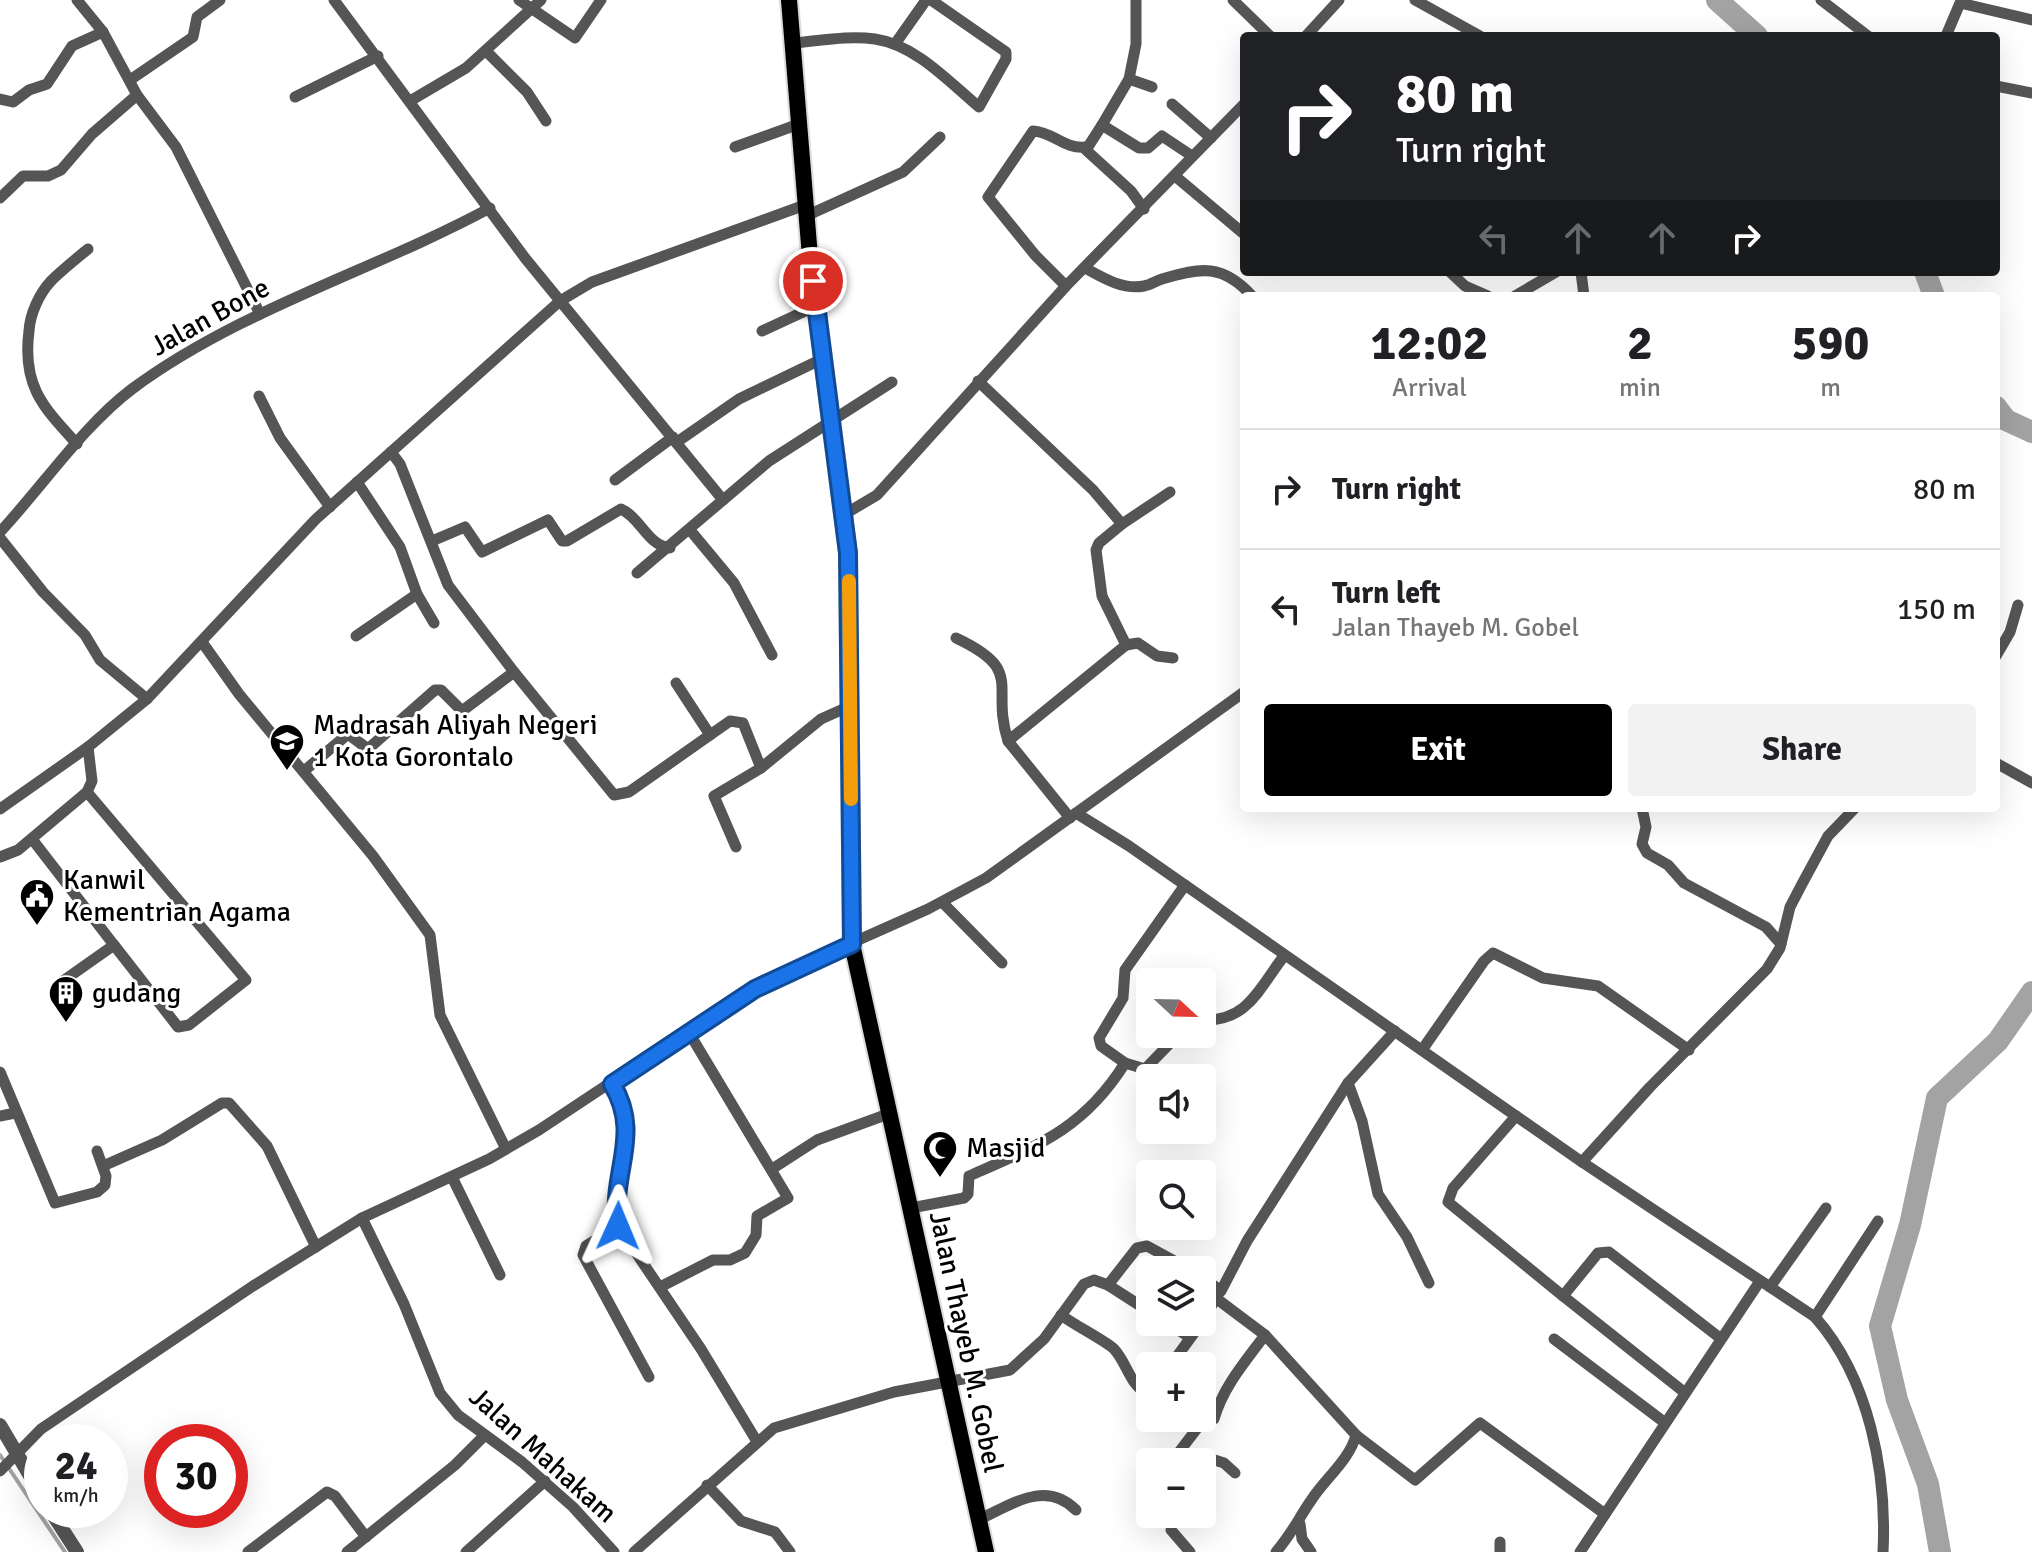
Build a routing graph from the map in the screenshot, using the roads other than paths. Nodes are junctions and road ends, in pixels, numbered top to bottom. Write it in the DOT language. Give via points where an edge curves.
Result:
graph roads {
  1 [pos="77,0"];
  2 [pos="220,0"];
  3 [pos="334,0"];
  4 [pos="519,0"];
  5 [pos="541,0"];
  6 [pos="601,0"];
  7 [pos="789,0"];
  8 [pos="930,0"];
  9 [pos="1136,0"];
  10 [pos="1233,0"];
  11 [pos="1339,0"];
  12 [pos="1415,0"];
  13 [pos="1821,0"];
  14 [pos="2014,0"];
  15 [pos="1956,1"];
  16 [pos="532,10"];
  17 [pos="2009,13"];
  18 [pos="2032,20"];
  19 [pos="103,32"];
  20 [pos="1266,32"];
  21 [pos="1310,32"];
  22 [pos="1473,32"];
  23 [pos="1863,32"];
  24 [pos="1947,32"];
  25 [pos="793,43"];
  26 [pos="895,44"];
  27 [pos="486,51"];
  28 [pos="378,56"];
  29 [pos="1129,79"];
  30 [pos="130,80"];
  31 [pos="1152,87"];
  32 [pos="2000,87"];
  33 [pos="2032,93"];
  34 [pos="137,95"];
  35 [pos="295,97"];
  36 [pos="0,99"];
  37 [pos="410,101"];
  38 [pos="1172,104"];
  39 [pos="1240,108"];
  40 [pos="546,121"];
  41 [pos="799,124"];
  42 [pos="1102,125"];
  43 [pos="940,137"];
  44 [pos="1211,138"];
  45 [pos="735,147"];
  46 [pos="1085,147"];
  47 [pos="1192,156"];
  48 [pos="1175,176"];
  49 [pos="0,198"];
  50 [pos="490,208"];
  51 [pos="1144,209"];
  52 [pos="806,211"];
  53 [pos="1240,231"];
  54 [pos="88,249"];
  55 [pos="1085,268"];
  56 [pos="1454,276"];
  57 [pos="1549,276"];
  58 [pos="1066,286"];
  59 [pos="1248,292"];
  60 [pos="1479,292"];
  61 [pos="1522,292"];
  62 [pos="560,301"];
  63 [pos="816,306"];
  64 [pos="260,314"];
  65 [pos="762,331"];
  66 [pos="822,359"];
  67 [pos="978,381"];
  68 [pos="892,382"];
  69 [pos="259,396"];
  70 [pos="833,421"];
  71 [pos="675,439"];
  72 [pos="77,444"];
  73 [pos="391,452"];
  74 [pos="615,480"];
  75 [pos="357,482"];
  76 [pos="1170,492"];
  77 [pos="723,500"];
  78 [pos="330,507"];
  79 [pos="845,514"];
  80 [pos="1122,524"];
  81 [pos="2,525"];
  82 [pos="690,530"];
  83 [pos="0,538"];
  84 [pos="432,541"];
  85 [pos="670,548"];
  86 [pos="637,573"];
  87 [pos="417,594"];
  88 [pos="2018,605"];
  89 [pos="434,623"];
  90 [pos="356,636"];
  91 [pos="956,638"];
  92 [pos="202,642"];
  93 [pos="1126,645"];
  94 [pos="2000,649"];
  95 [pos="772,655"];
  96 [pos="1173,658"];
  97 [pos="514,672"];
  98 [pos="676,683"];
  99 [pos="1240,695"];
  100 [pos="147,699"];
  101 [pos="850,706"];
  102 [pos="710,735"];
  103 [pos="1008,741"];
  104 [pos="88,747"];
  105 [pos="2000,765"];
  106 [pos="761,768"];
  107 [pos="304,771"];
  108 [pos="2032,783"];
  109 [pos="87,792"];
  110 [pos="0,809"];
  111 [pos="1643,812"];
  112 [pos="1851,812"];
  113 [pos="1073,816"];
  114 [pos="32,839"];
  115 [pos="736,847"];
  116 [pos="0,857"];
  117 [pos="1185,885"];
  118 [pos="942,902"];
  119 [pos="852,944"];
  120 [pos="1781,944"];
  121 [pos="114,945"];
  122 [pos="1284,956"];
  123 [pos="1002,963"];
  124 [pos="63,981"];
  125 [pos="1216,1019"];
  126 [pos="688,1031"];
  127 [pos="1395,1031"];
  128 [pos="1165,1048"];
  129 [pos="1422,1050"];
  130 [pos="1689,1050"];
  131 [pos="1125,1063"];
  132 [pos="0,1072"];
  133 [pos="1348,1083"];
  134 [pos="612,1084"];
  135 [pos="15,1113"];
  136 [pos="888,1114"];
  137 [pos="0,1116"];
  138 [pos="1516,1116"];
  139 [pos="506,1149"];
  140 [pos="97,1151"];
  141 [pos="1582,1162"];
  142 [pos="103,1166"];
  143 [pos="772,1169"];
  144 [pos="452,1177"];
  145 [pos="911,1208"];
  146 [pos="1826,1208"];
  147 [pos="362,1218"];
  148 [pos="1878,1221"];
  149 [pos="618,1226"];
  150 [pos="316,1247"];
  151 [pos="1162,1256"];
  152 [pos="500,1275"];
  153 [pos="1429,1283"];
  154 [pos="1765,1284"];
  155 [pos="1108,1285"];
  156 [pos="660,1287"];
  157 [pos="1216,1292"];
  158 [pos="1219,1295"];
  159 [pos="1563,1296"];
  160 [pos="1216,1300"];
  161 [pos="1136,1303"];
  162 [pos="1061,1315"];
  163 [pos="1815,1317"];
  164 [pos="1265,1335"];
  165 [pos="1189,1337"];
  166 [pos="1720,1338"];
  167 [pos="1554,1339"];
  168 [pos="1179,1352"];
  169 [pos="649,1377"];
  170 [pos="947,1382"];
  171 [pos="1136,1385"];
  172 [pos="1684,1392"];
  173 [pos="1664,1422"];
  174 [pos="0,1425"];
  175 [pos="1356,1435"];
  176 [pos="484,1436"];
  177 [pos="756,1440"];
  178 [pos="15,1453"];
  179 [pos="24,1467"];
  180 [pos="1,1470"];
  181 [pos="1235,1473"];
  182 [pos="545,1481"];
  183 [pos="707,1485"];
  184 [pos="1076,1510"];
  185 [pos="1605,1514"];
  186 [pos="978,1520"];
  187 [pos="1300,1524"];
  188 [pos="62,1528"];
  189 [pos="1171,1530"];
  190 [pos="366,1537"];
  191 [pos="77,1552"];
  192 [pos="248,1552"];
  193 [pos="347,1552"];
  194 [pos="466,1552"];
  195 [pos="614,1552"];
  196 [pos="634,1552"];
  197 [pos="790,1552"];
  198 [pos="986,1552"];
  199 [pos="1190,1552"];
  200 [pos="1276,1552"];
  201 [pos="1311,1552"];
  202 [pos="1580,1552"];
  203 [pos="1883,1552"];
  1 -- 19 [label="street"];
  2 -- 30 [label="street" via="197,17 193,37"];
  3 -- 28 [label="street"];
  4 -- 16 [label="street"];
  5 -- 16 [label="street"];
  6 -- 16 [label="street" via="578,38"];
  7 -- 25 [label="main road, Jalan Thayeb M. Gobel"];
  8 -- 26 [label="street"];
  8 -- 26 [label="street" via="1006,52 979,107"];
  9 -- 29 [label="street"];
  10 -- 20 [label="street"];
  11 -- 21 [label="street"];
  12 -- 22 [label="street"];
  13 -- 23 [label="street"];
  14 -- 17 [label="street"];
  15 -- 17 [label="street"];
  15 -- 24 [label="street"];
  16 -- 27 [label="street"];
  17 -- 18 [label="street"];
  19 -- 30 [label="street"];
  19 -- 36 [label="street" via="72,46 45,85 13,102"];
  25 -- 26 [label="street" via="866,38"];
  25 -- 41 [label="main road, Jalan Thayeb M. Gobel"];
  27 -- 37 [label="street"];
  27 -- 40 [label="street"];
  28 -- 35 [label="street"];
  28 -- 37 [label="street"];
  29 -- 31 [label="street"];
  29 -- 42 [label="street"];
  30 -- 34 [label="street"];
  32 -- 33 [label="street"];
  34 -- 49 [label="street" via="92,134 71,163 48,176 23,176"];
  34 -- 64 [label="street" via="176,147"];
  37 -- 50 [label="street"];
  38 -- 44 [label="street"];
  39 -- 44 [label="street"];
  41 -- 45 [label="street"];
  41 -- 52 [label="main road, Jalan Thayeb M. Gobel"];
  42 -- 46 [label="street"];
  42 -- 47 [label="street" via="1139,148 1148,148 1162,136"];
  43 -- 52 [label="street" via="903,172"];
  44 -- 47 [label="street"];
  46 -- 51 [label="street"];
  46 -- 58 [label="street" via="1070,148 1043,131 1033,131 988,197"];
  47 -- 48 [label="street"];
  48 -- 51 [label="street"];
  48 -- 53 [label="street"];
  50 -- 62 [label="street"];
  50 -- 64 [label="street, Jalan Bone"];
  51 -- 55 [label="street"];
  52 -- 62 [label="street" via="592,282"];
  52 -- 63 [label="main road, Jalan Thayeb M. Gobel"];
  54 -- 72 [label="street" via="49,283 39,300 30,322 26,365 39,399"];
  55 -- 58 [label="street"];
  55 -- 59 [label="street" via="1107,281 1139,286 1218,270"];
  56 -- 60 [label="street"];
  57 -- 61 [label="street"];
  58 -- 67 [label="street"];
  62 -- 71 [label="street"];
  62 -- 73 [label="street"];
  63 -- 65 [label="street"];
  63 -- 66 [label="main road, Jalan Thayeb M. Gobel"];
  64 -- 72 [label="street, Jalan Bone" via="133,389"];
  66 -- 70 [label="main road, Jalan Thayeb M. Gobel"];
  66 -- 71 [label="street" via="739,399"];
  67 -- 79 [label="street" via="877,495"];
  67 -- 80 [label="street"];
  68 -- 70 [label="street"];
  69 -- 78 [label="street" via="280,438"];
  70 -- 77 [label="street" via="769,461"];
  70 -- 79 [label="main road, Jalan Thayeb M. Gobel"];
  71 -- 74 [label="street"];
  71 -- 77 [label="street"];
  72 -- 81 [label="street, Jalan Bone"];
  73 -- 75 [label="street"];
  73 -- 84 [label="street"];
  75 -- 78 [label="street"];
  75 -- 87 [label="street" via="405,556"];
  76 -- 80 [label="street"];
  77 -- 82 [label="street"];
  78 -- 92 [label="street"];
  79 -- 101 [label="main road, Jalan Thayeb M. Gobel"];
  80 -- 93 [label="street" via="1099,543 1096,557 1102,596"];
  82 -- 85 [label="street"];
  82 -- 95 [label="street" via="734,583"];
  83 -- 100 [label="street" via="85,635 100,660"];
  84 -- 85 [label="street" via="465,527 482,552 548,520 567,541 621,509 655,544"];
  84 -- 97 [label="street" via="448,585"];
  85 -- 86 [label="street"];
  87 -- 89 [label="street"];
  87 -- 90 [label="street"];
  88 -- 94 [label="street"];
  91 -- 103 [label="street" via="979,649 1001,673 1001,716"];
  92 -- 100 [label="street"];
  92 -- 107 [label="street"];
  93 -- 96 [label="street" via="1138,643 1157,656"];
  93 -- 103 [label="street"];
  97 -- 102 [label="street" via="614,795 629,792"];
  97 -- 107 [label="street" via="462,711 435,690 368,749 348,734"];
  98 -- 102 [label="street"];
  99 -- 113 [label="street"];
  100 -- 104 [label="street"];
  101 -- 106 [label="street" via="821,719"];
  101 -- 119 [label="main road, Jalan Thayeb M. Gobel"];
  102 -- 106 [label="street" via="730,721 743,723"];
  103 -- 113 [label="street"];
  104 -- 109 [label="street" via="92,781"];
  104 -- 110 [label="street"];
  105 -- 108 [label="street"];
  106 -- 115 [label="street" via="714,796"];
  107 -- 139 [label="street" via="430,935 440,1015"];
  109 -- 114 [label="street"];
  109 -- 121 [label="street" via="246,980 189,1025 178,1027"];
  111 -- 120 [label="street" via="1642,844 1647,853 1684,883 1756,921"];
  112 -- 120 [label="street" via="1828,836 1802,884"];
  113 -- 117 [label="street"];
  113 -- 118 [label="street" via="986,878"];
  114 -- 116 [label="street"];
  114 -- 121 [label="street"];
  117 -- 122 [label="street"];
  117 -- 131 [label="street" via="1125,970 1123,998 1100,1033 1101,1046"];
  118 -- 119 [label="street"];
  118 -- 123 [label="street"];
  119 -- 126 [label="street" via="782,974"];
  119 -- 136 [label="main road, Jalan Thayeb M. Gobel"];
  120 -- 130 [label="street" via="1754,984"];
  121 -- 124 [label="street"];
  122 -- 125 [label="street" via="1239,1013"];
  122 -- 127 [label="street"];
  126 -- 134 [label="street"];
  126 -- 143 [label="street"];
  127 -- 129 [label="street"];
  127 -- 133 [label="street"];
  128 -- 131 [label="street" via="1145,1069"];
  129 -- 130 [label="street" via="1493,953 1543,978 1598,986"];
  129 -- 138 [label="street"];
  130 -- 141 [label="street"];
  131 -- 145 [label="street" via="1114,1082 1060,1134 969,1176 964,1198"];
  132 -- 135 [label="street"];
  133 -- 153 [label="street" via="1378,1194"];
  133 -- 158 [label="street" via="1247,1241"];
  134 -- 139 [label="street"];
  134 -- 149 [label="street" via="627,1116"];
  135 -- 137 [label="street"];
  135 -- 142 [label="street" via="55,1203 97,1192 107,1181"];
  136 -- 143 [label="street" via="817,1140"];
  136 -- 145 [label="main road, Jalan Thayeb M. Gobel"];
  138 -- 141 [label="street"];
  138 -- 159 [label="street" via="1453,1188 1448,1202"];
  139 -- 144 [label="street"];
  140 -- 142 [label="street"];
  141 -- 154 [label="street"];
  142 -- 150 [label="street" via="162,1140 226,1102 267,1146"];
  143 -- 156 [label="street" via="790,1203 757,1216 745,1253 713,1260"];
  144 -- 147 [label="street"];
  144 -- 152 [label="street"];
  145 -- 170 [label="main road, Jalan Thayeb M. Gobel"];
  146 -- 154 [label="street"];
  147 -- 150 [label="street"];
  147 -- 176 [label="street, Jalan Mahakam" via="440,1393"];
  148 -- 163 [label="street"];
  149 -- 156 [label="street"];
  149 -- 169 [label="street" via="586,1246 583,1255"];
  150 -- 178 [label="street" via="154,1351"];
  151 -- 155 [label="street" via="1142,1246"];
  154 -- 163 [label="street"];
  154 -- 166 [label="street"];
  155 -- 161 [label="street"];
  155 -- 162 [label="street" via="1088,1281"];
  156 -- 177 [label="street"];
  157 -- 158 [label="street"];
  158 -- 160 [label="street"];
  158 -- 164 [label="street"];
  159 -- 166 [label="street" via="1598,1253 1609,1252"];
  159 -- 172 [label="street"];
  162 -- 170 [label="street" via="1010,1370"];
  162 -- 171 [label="street" via="1115,1350"];
  163 -- 203 [label="street" via="1861,1389 1875,1458"];
  164 -- 175 [label="street"];
  164 -- 181 [label="street" via="1230,1382 1214,1419 1202,1422 1179,1452 1191,1462 1199,1455 1220,1461"];
  165 -- 168 [label="street"];
  166 -- 172 [label="street"];
  167 -- 173 [label="street"];
  170 -- 177 [label="street" via="796,1419"];
  170 -- 186 [label="main road, Jalan Thayeb M. Gobel"];
  172 -- 173 [label="street"];
  173 -- 185 [label="street"];
  174 -- 178 [label="street"];
  175 -- 185 [label="street" via="1415,1480 1480,1423"];
  175 -- 187 [label="street"];
  176 -- 182 [label="street, Jalan Mahakam"];
  176 -- 190 [label="street"];
  177 -- 183 [label="street"];
  178 -- 179 [label="street"];
  178 -- 180 [label="street"];
  182 -- 194 [label="street"];
  182 -- 195 [label="street, Jalan Mahakam"];
  183 -- 196 [label="street"];
  183 -- 197 [label="street" via="741,1521 775,1532"];
  184 -- 186 [label="street" via="1054,1495 1036,1493"];
  185 -- 202 [label="street"];
  186 -- 198 [label="main road, Jalan Thayeb M. Gobel"];
  187 -- 200 [label="street"];
  187 -- 201 [label="street"];
  188 -- 191 [label="street"];
  189 -- 199 [label="street"];
  190 -- 192 [label="street" via="327,1492"];
  190 -- 193 [label="street"];
}
